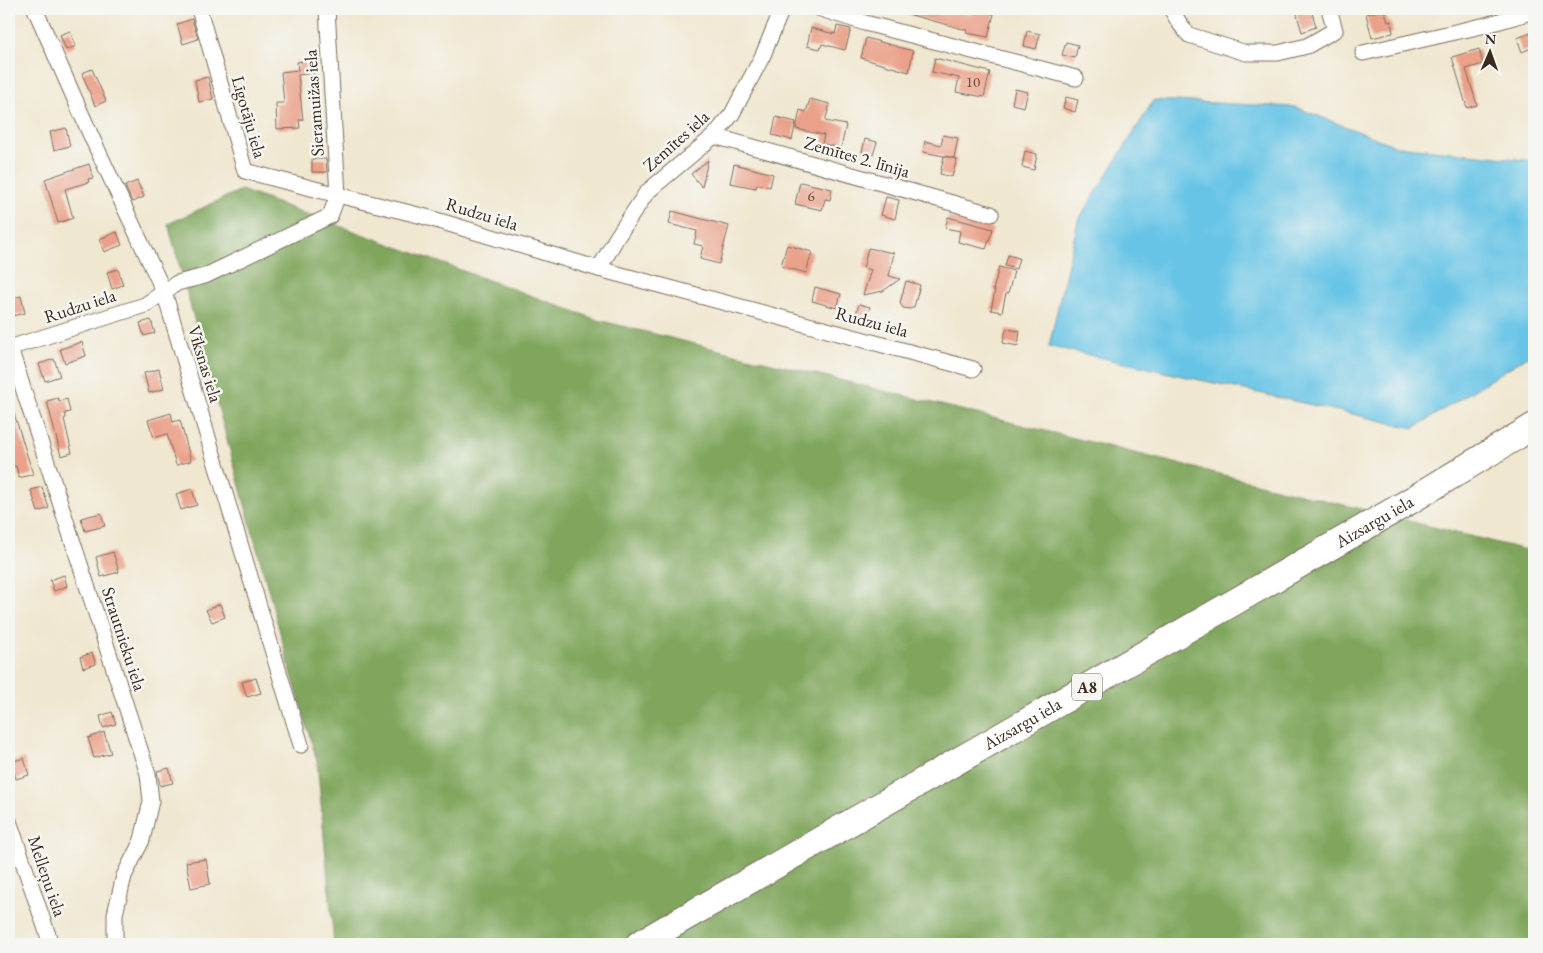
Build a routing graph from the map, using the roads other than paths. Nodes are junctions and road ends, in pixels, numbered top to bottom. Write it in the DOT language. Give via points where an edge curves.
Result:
graph roads {
  1 [pos="35,9"];
  2 [pos="199,9"];
  3 [pos="327,9"];
  4 [pos="782,9"];
  5 [pos="820,9"];
  6 [pos="1171,9"];
  7 [pos="1329,9"];
  8 [pos="1534,11"];
  9 [pos="1362,53"];
  10 [pos="1076,78"];
  11 [pos="714,136"];
  12 [pos="338,195"];
  13 [pos="990,214"];
  14 [pos="599,268"];
  15 [pos="164,292"];
  16 [pos="10,348"];
  17 [pos="973,369"];
  18 [pos="1534,426"];
  19 [pos="302,745"];
  20 [pos="9,821"];
  21 [pos="50,944"];
  22 [pos="115,944"];
  23 [pos="639,944"];
  1 -- 15 [label="street, Vīksnas iela"];
  2 -- 12 [label="street, Līgotāju iela" via="245,171"];
  3 -- 12 [label="street, Sieramuižas iela"];
  4 -- 11 [label="street, Zemītes iela" via="745,91"];
  5 -- 10 [label="street"];
  6 -- 7 [label="street" via="1189,35 1246,54 1278,53 1307,46 1335,30"];
  8 -- 9 [label="street"];
  11 -- 13 [label="street, Zemītes 2. līnija"];
  11 -- 14 [label="street, Zemītes iela" via="647,192"];
  12 -- 14 [label="street, Rudzu iela" via="426,216"];
  12 -- 15 [label="street, Rudzu iela" via="330,216 205,276 177,283"];
  14 -- 17 [label="street, Rudzu iela"];
  15 -- 16 [label="street, Rudzu iela" via="145,305"];
  15 -- 19 [label="street, Vīksnas iela"];
  16 -- 22 [label="street, Strautnieku iela" via="148,774 152,801 142,840 124,876 116,914"];
  18 -- 23 [label="highway, Aizsargu iela / A8" via="1396,509"];
  20 -- 21 [label="street, Melleņu iela"];
}
